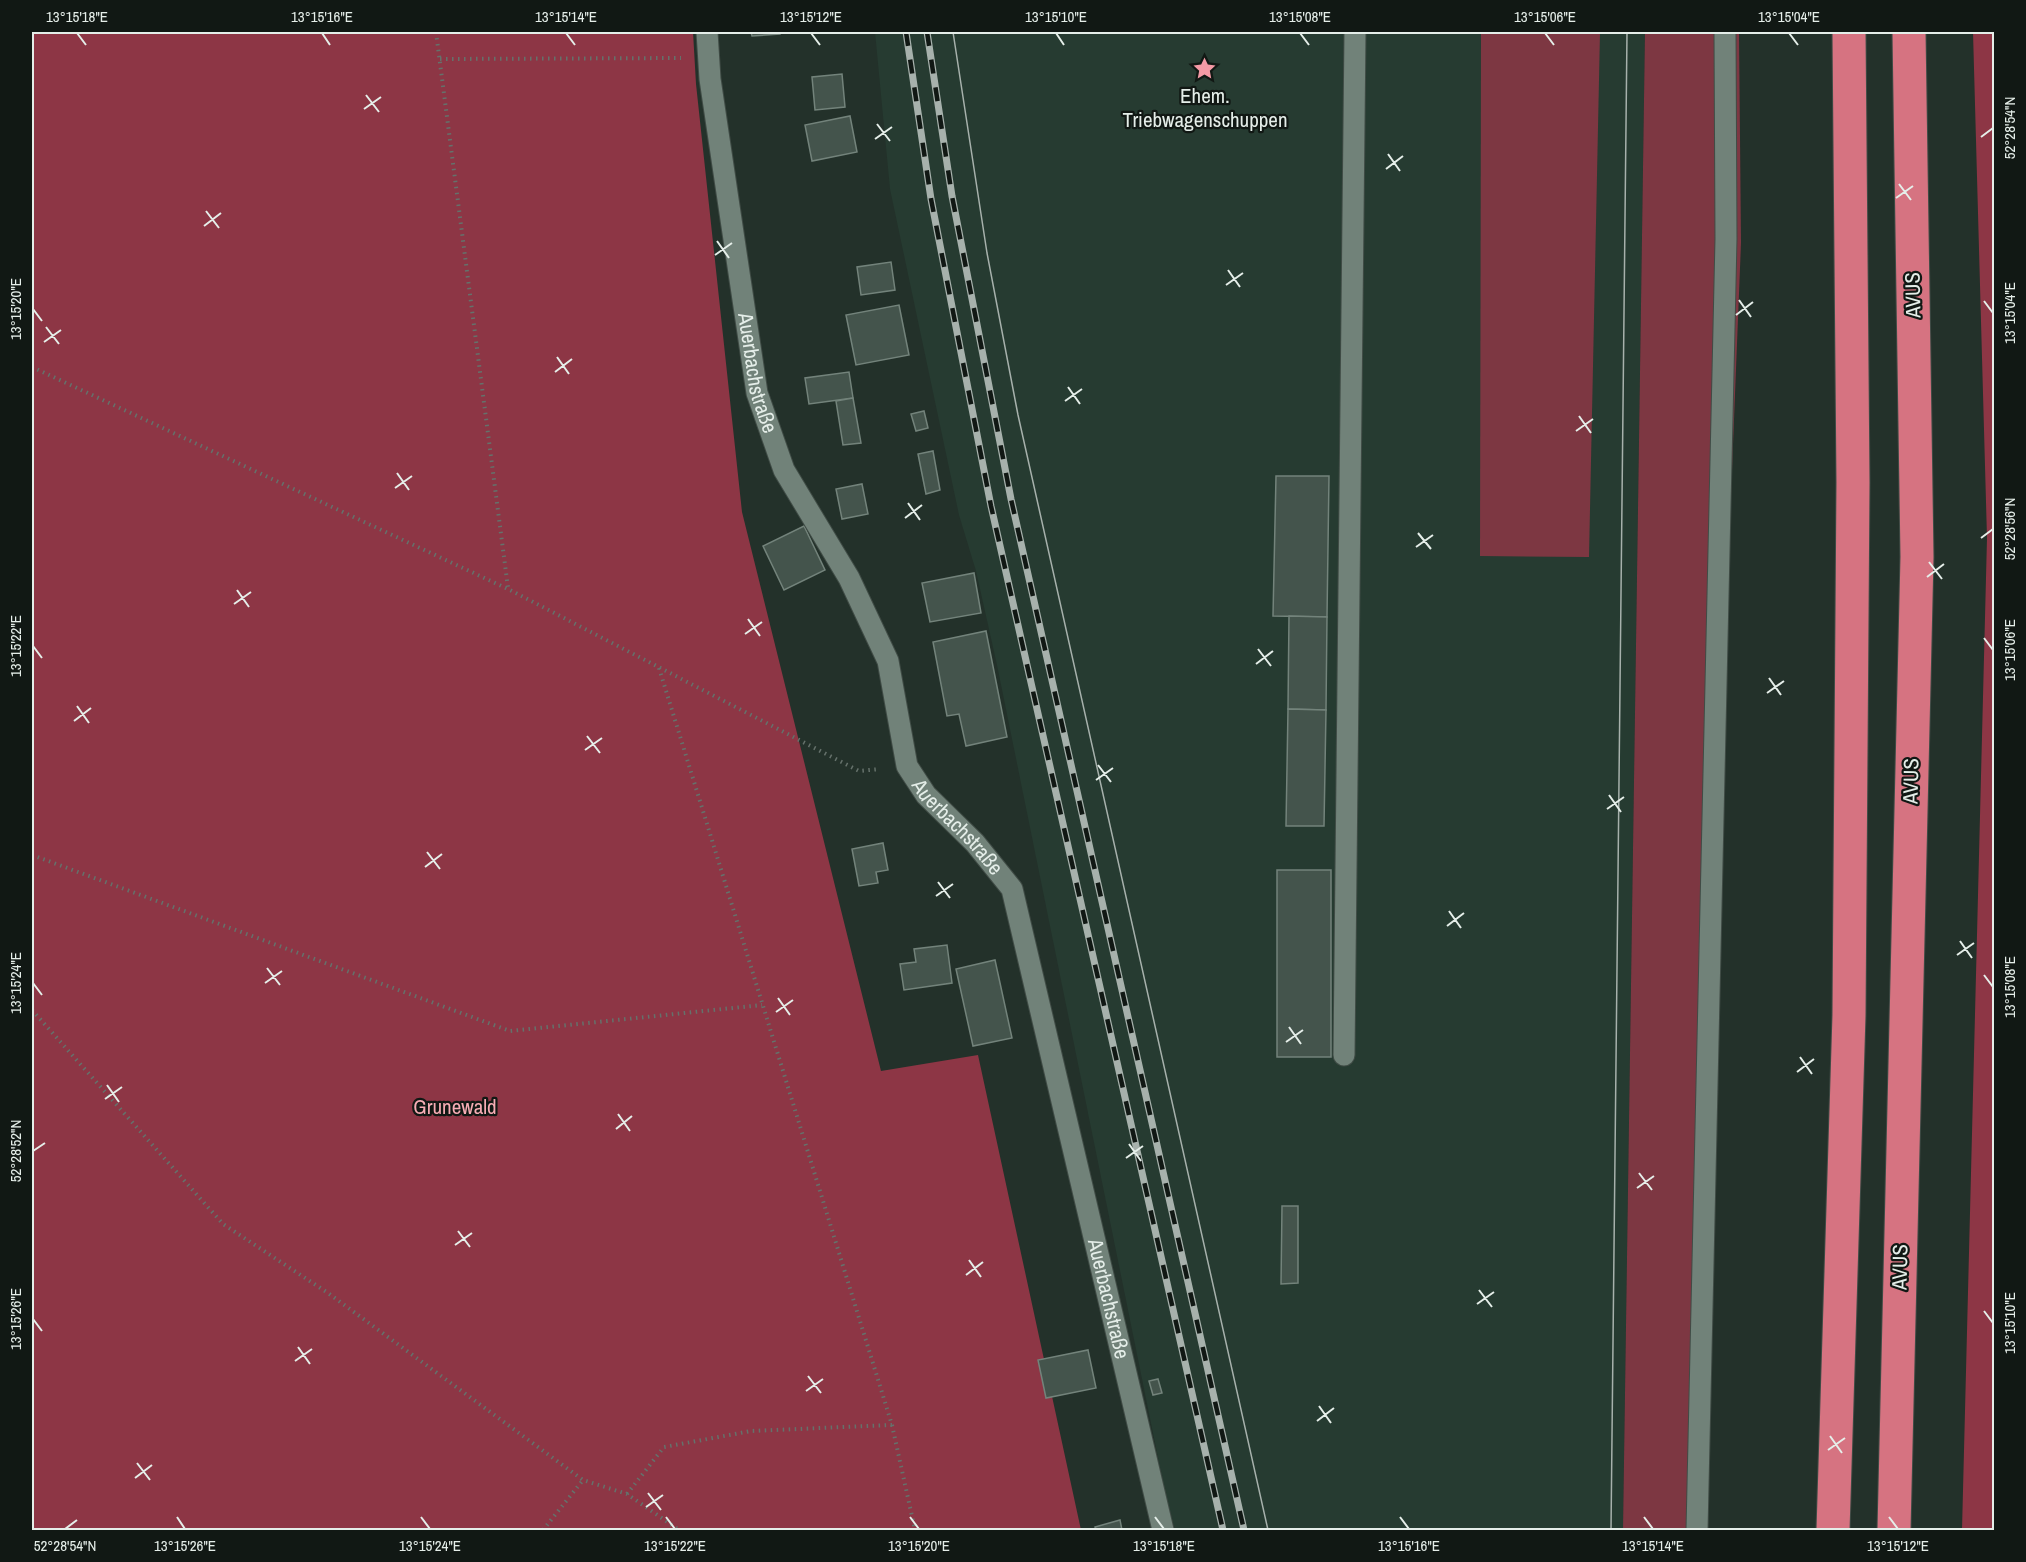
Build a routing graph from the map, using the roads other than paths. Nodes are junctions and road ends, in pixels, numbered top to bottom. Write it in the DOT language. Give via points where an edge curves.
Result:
graph roads {
  1 [pos="707,32"];
  2 [pos="1355,32"];
  3 [pos="1725,32"];
  4 [pos="1849,32"];
  5 [pos="1909,32"];
  6 [pos="1344,1055"];
  7 [pos="1163,1530"];
  8 [pos="1697,1530"];
  9 [pos="1833,1530"];
  10 [pos="1894,1530"];
  1 -- 7 [label="lane, Auerbachstraße" via="757,393 783,470 849,578 888,661 907,766 926,795 975,843 1012,890"];
  2 -- 6 [label="lane"];
  3 -- 8 [label="lane" via="1726,239"];
  4 -- 9 [label="highway" via="1853,482 1849,1003"];
  5 -- 10 [label="highway, AVUS" via="1917,557"];
}
